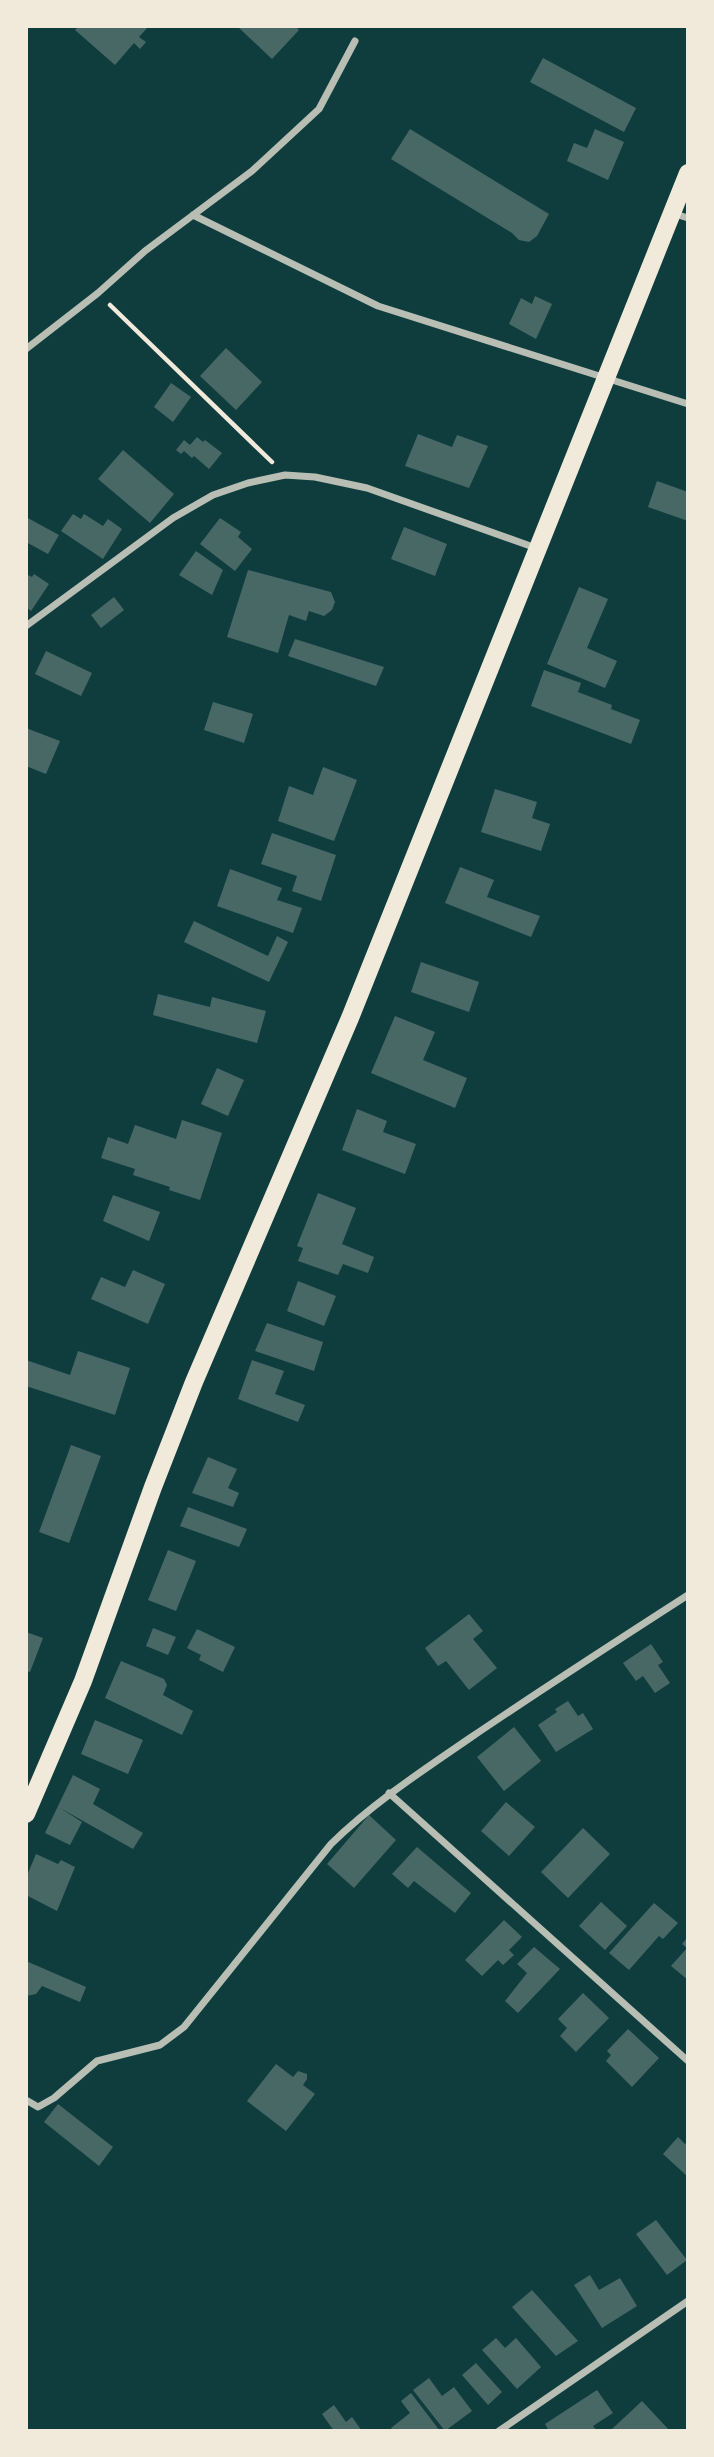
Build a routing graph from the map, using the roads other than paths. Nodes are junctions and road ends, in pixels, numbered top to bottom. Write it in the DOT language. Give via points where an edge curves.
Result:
graph roads {
  1 [pos="355,41"];
  2 [pos="688,173"];
  3 [pos="193,215"];
  4 [pos="679,216"];
  5 [pos="26,349"];
  6 [pos="607,379"];
  7 [pos="688,404"];
  8 [pos="538,548"];
  9 [pos="26,626"];
  10 [pos="688,1595"];
  11 [pos="389,1793"];
  12 [pos="26,1814"];
  13 [pos="688,2061"];
  14 [pos="26,2101"];
  15 [pos="687,2302"];
  16 [pos="499,2431"];
  1 -- 3 [label="street" via="319,109 252,171"];
  2 -- 4 [label="main road"];
  3 -- 5 [label="street"];
  3 -- 6 [label="street" via="378,306"];
  4 -- 6 [label="main road"];
  6 -- 7 [label="street"];
  6 -- 8 [label="main road"];
  8 -- 9 [label="street" via="367,488 285,475 213,495 183,512"];
  8 -- 12 [label="main road" via="350,1018 194,1382 83,1681"];
  10 -- 11 [label="street"];
  11 -- 13 [label="street"];
  11 -- 14 [label="street" via="331,1844 184,2027 160,2045 97,2061 38,2107"];
  15 -- 16 [label="street"];
}
